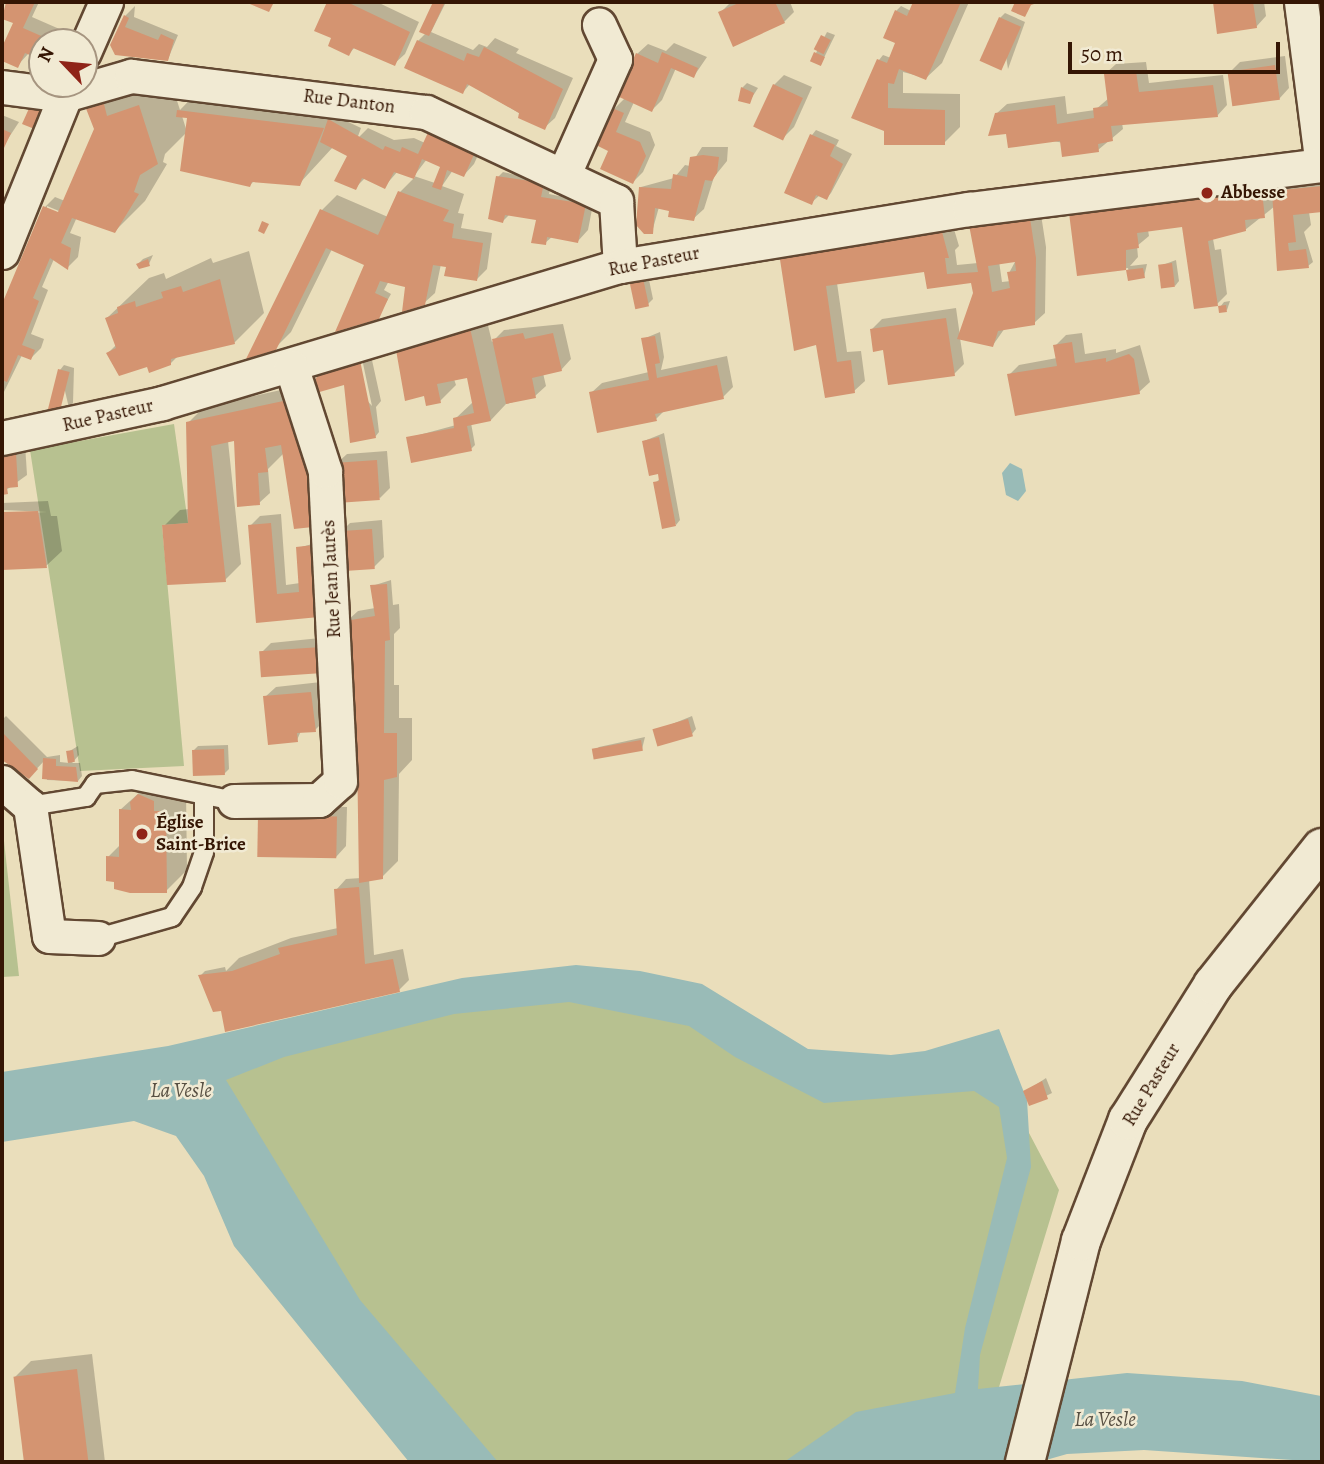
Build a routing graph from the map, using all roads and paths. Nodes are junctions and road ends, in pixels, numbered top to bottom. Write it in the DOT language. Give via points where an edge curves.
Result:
graph roads {
  1 [pos="106,2"];
  2 [pos="1301,2"];
  3 [pos="599,24"];
  4 [pos="95,28"];
  5 [pos="98,83"];
  6 [pos="2,87"];
  7 [pos="28,88"];
  8 [pos="65,98"];
  9 [pos="1322,165"];
  10 [pos="563,176"];
  11 [pos="2,252"];
  12 [pos="620,266"];
  13 [pos="291,366"];
  14 [pos="2,438"];
  15 [pos="2,782"];
  16 [pos="219,799"];
  17 [pos="30,807"];
  18 [pos="1322,848"];
  19 [pos="98,938"];
  20 [pos="1025,1462"];
  1 -- 4 [label="street"];
  2 -- 9 [label="street"];
  3 -- 10 [label="street" via="615,60"];
  5 -- 10 [label="street, Rue Danton" via="131,76 426,112"];
  6 -- 7 [label="street, Rue Danton"];
  8 -- 11 [label="street"];
  9 -- 12 [label="street, Rue Pasteur" via="969,209"];
  10 -- 12 [label="street, Rue Danton" via="616,201"];
  12 -- 13 [label="street, Rue Pasteur"];
  13 -- 14 [label="street, Rue Pasteur" via="108,418"];
  13 -- 16 [label="street, Rue Jean Jaurès" via="325,471 340,780 319,800"];
  15 -- 17 [label="street"];
  16 -- 17 [label="lane" via="132,780 95,784 86,797"];
  16 -- 19 [label="lane" via="192,887 172,917"];
  17 -- 19 [label="street" via="48,936"];
  18 -- 20 [label="street, Rue Pasteur" via="1213,985 1128,1120 1081,1241"];
}
